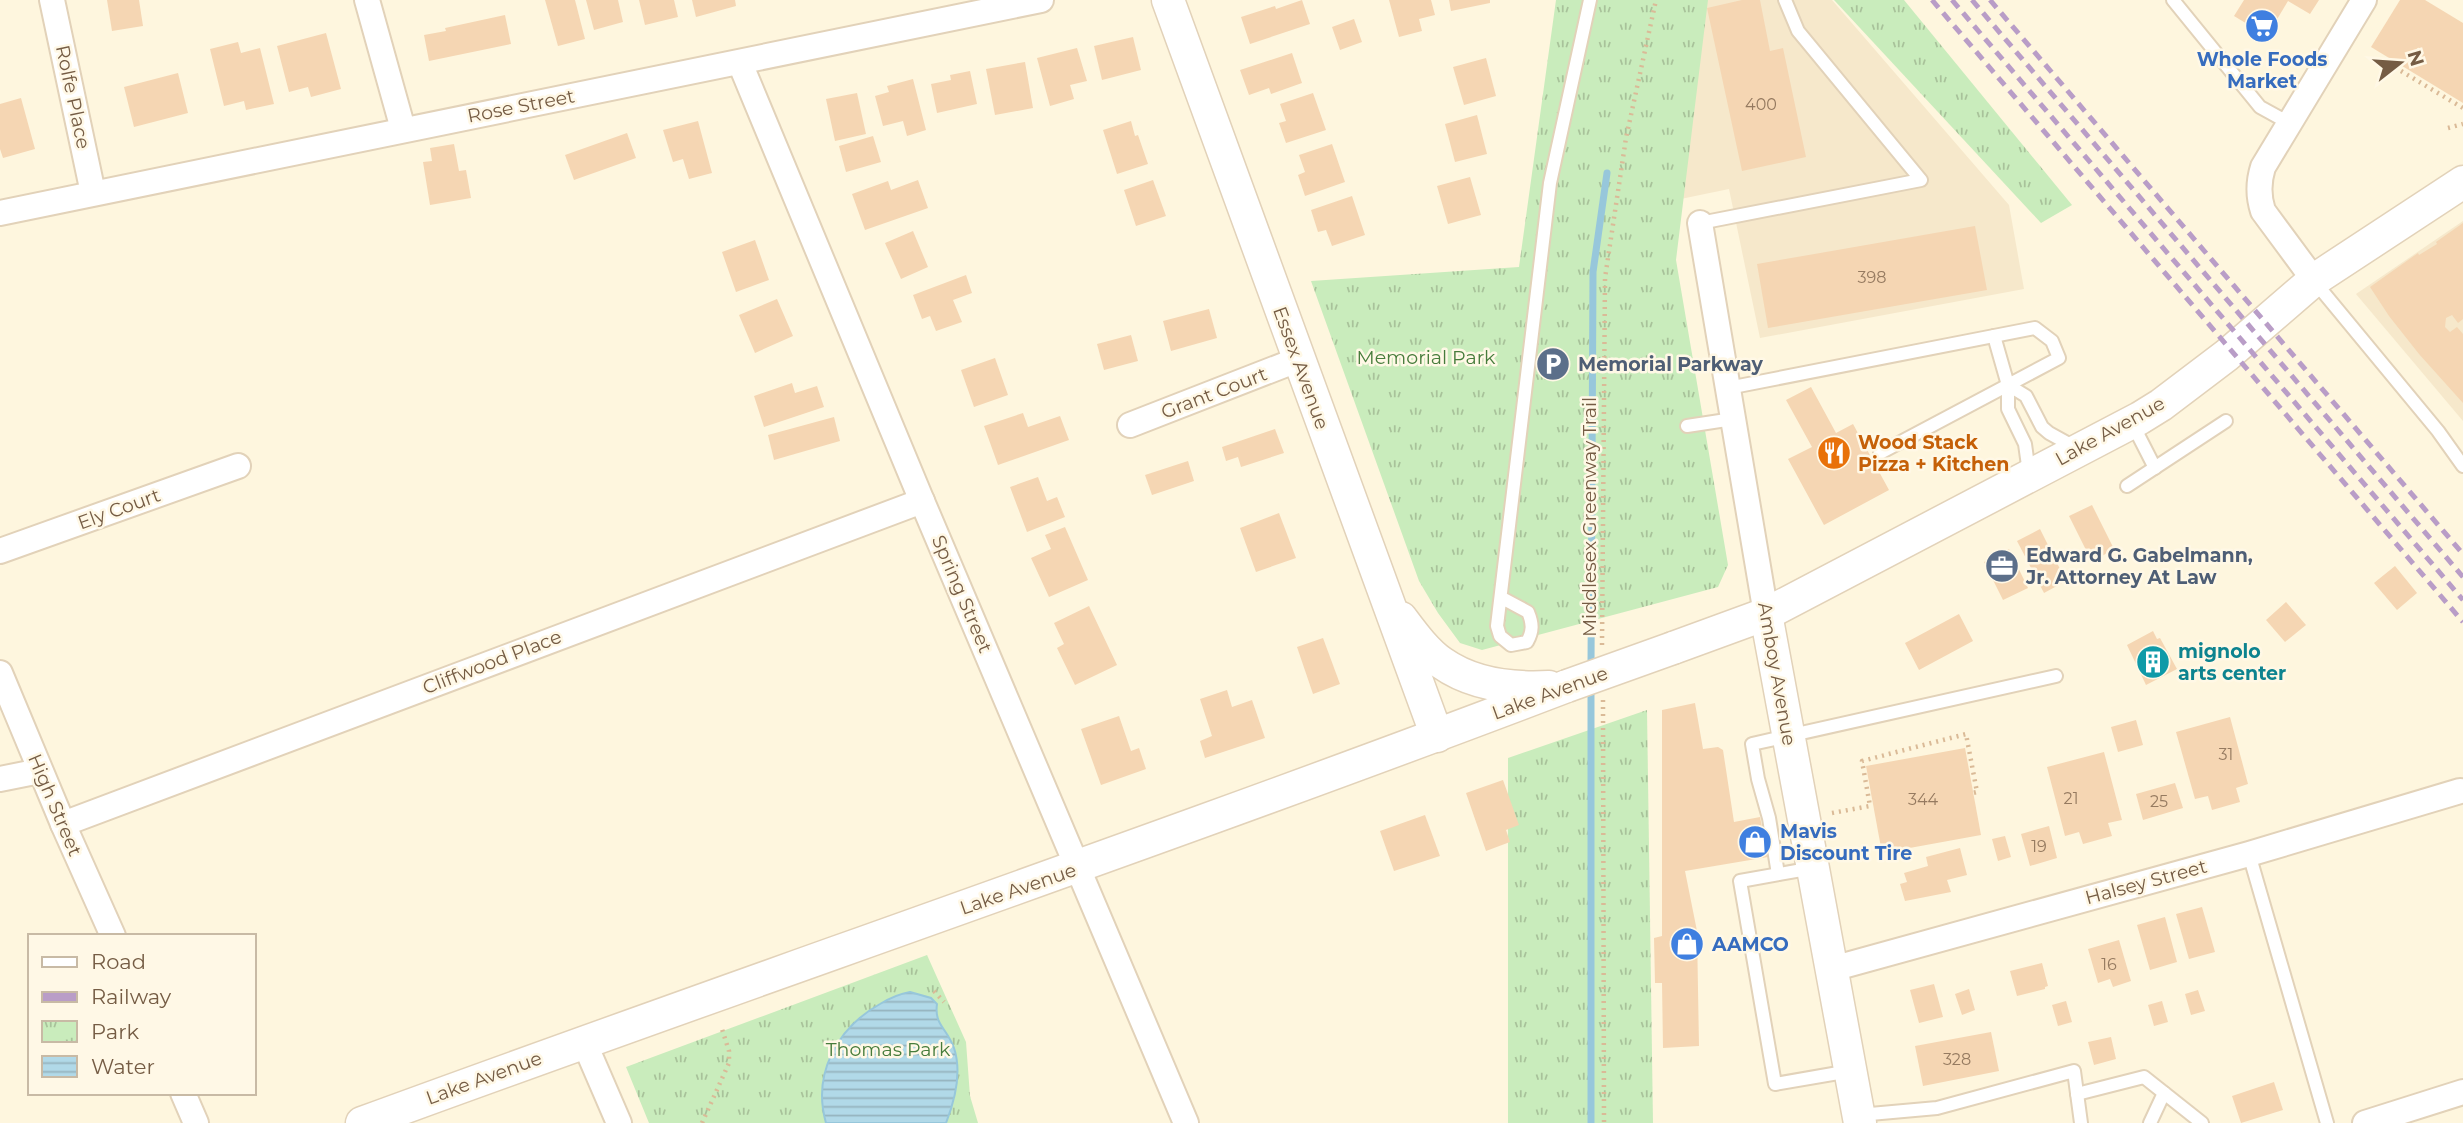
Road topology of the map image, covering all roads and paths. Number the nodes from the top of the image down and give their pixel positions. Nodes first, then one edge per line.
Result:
1 (52, 0) edge
2 (367, 0) edge
3 (1041, 0) edge
4 (1168, 0) edge
5 (1590, 0) edge
6 (1656, 0) edge
7 (1785, 0) edge
8 (2173, 0) edge
9 (2364, 0) edge
10 (740, 63) junction
11 (2401, 71) dead end
12 (2463, 108) edge
13 (2289, 123) junction
14 (2463, 124) edge
15 (2448, 128) dead end
16 (403, 129) junction
17 (2463, 182) edge
18 (93, 193) junction
19 (0, 213) edge
20 (1700, 223) joint
21 (2314, 280) junction
22 (1994, 336) junction
23 (1297, 360) junction
24 (2008, 385) junction
25 (1728, 388) junction
26 (1733, 419) junction
27 (2226, 421) dead end
28 (2132, 422) junction
29 (1130, 425) dead end
30 (1687, 426) dead end
31 (2078, 449) junction
32 (1880, 453) dead end
33 (239, 466) dead end
34 (2463, 466) edge
35 (2155, 468) junction
36 (2029, 474) junction
37 (2127, 486) dead end
38 (922, 501) junction
39 (0, 551) edge
40 (1502, 598) dead end
41 (1388, 602) junction
42 (1766, 614) junction
43 (1602, 655) dead end
44 (0, 673) edge
45 (2056, 676) dead end
46 (1567, 686) junction
47 (1603, 695) dead end
48 (1437, 736) junction
49 (1789, 737) junction
50 (40, 771) junction
51 (0, 779) edge
52 (2461, 791) edge
53 (1973, 793) dead end
54 (1832, 813) dead end
55 (63, 824) junction
56 (2249, 854) junction
57 (1078, 867) junction
58 (1813, 868) junction
59 (1778, 874) junction
60 (112, 934) edge
61 (1832, 969) junction
62 (934, 991) dead end
63 (944, 1002) dead end
64 (721, 1026) dead end
65 (584, 1042) junction
66 (1850, 1071) junction
67 (2463, 1092) edge
68 (2164, 1093) junction
69 (2077, 1094) junction
70 (184, 1095) edge
71 (1859, 1119) edge
72 (2380, 1121) edge
73 (196, 1123) edge
74 (362, 1123) edge
75 (619, 1123) edge
76 (702, 1123) edge
77 (1186, 1123) edge
78 (1604, 1123) edge
79 (2081, 1123) edge
80 (2150, 1123) edge
81 (2202, 1123) edge
82 (2326, 1123) edge

1 - 18 street, Rolfe Place
2 - 16 street
3 - 10 street, Rose Street
4 - 23 street, Essex Avenue
5 - 40 lane
6 - 43 path, Middlesex Greenway Trail
7 - 20 lane
8 - 13 lane
9 - 13 street
10 - 16 street, Rose Street
10 - 38 street, Spring Street
11 - 12 path
13 - 21 street
14 - 15 path
16 - 18 street, Rose Street
17 - 21 street, Lake Avenue
18 - 19 street, Rose Street
20 - 25 street, Amboy Avenue
21 - 28 street, Lake Avenue
21 - 34 lane
22 - 24 lane
22 - 24 lane
22 - 25 lane
23 - 29 street, Grant Court
23 - 41 street, Essex Avenue
24 - 31 lane
24 - 32 lane
24 - 36 lane
25 - 26 street, Amboy Avenue
26 - 30 lane
26 - 42 street, Amboy Avenue
27 - 35 lane
28 - 31 street, Lake Avenue
28 - 35 lane
31 - 36 street, Lake Avenue
33 - 39 street, Ely Court
35 - 37 lane
36 - 42 street, Lake Avenue
38 - 55 street, Cliffwood Place
38 - 57 street, Spring Street
41 - 46 street
41 - 48 street, Essex Avenue
42 - 46 street, Lake Avenue, bridge
42 - 49 street, Amboy Avenue
44 - 50 street, High Street
45 - 49 lane
46 - 48 street, Lake Avenue
47 - 78 path
48 - 57 street, Lake Avenue
49 - 58 street, Amboy Avenue
49 - 59 lane
50 - 51 street
50 - 55 street, High Street
52 - 56 street, Halsey Street
53 - 54 path
55 - 60 street, High Street
56 - 61 street, Halsey Street
56 - 82 lane
57 - 65 street, Lake Avenue
57 - 77 street, Spring Street
58 - 59 lane
58 - 61 street, Amboy Avenue
59 - 66 lane
61 - 66 street, Amboy Avenue
62 - 63 path
64 - 76 path
65 - 74 street, Lake Avenue
65 - 75 street
66 - 71 street, Amboy Avenue
67 - 72 street
68 - 69 lane
68 - 80 lane
68 - 81 lane
69 - 71 lane
69 - 79 lane
70 - 73 street

